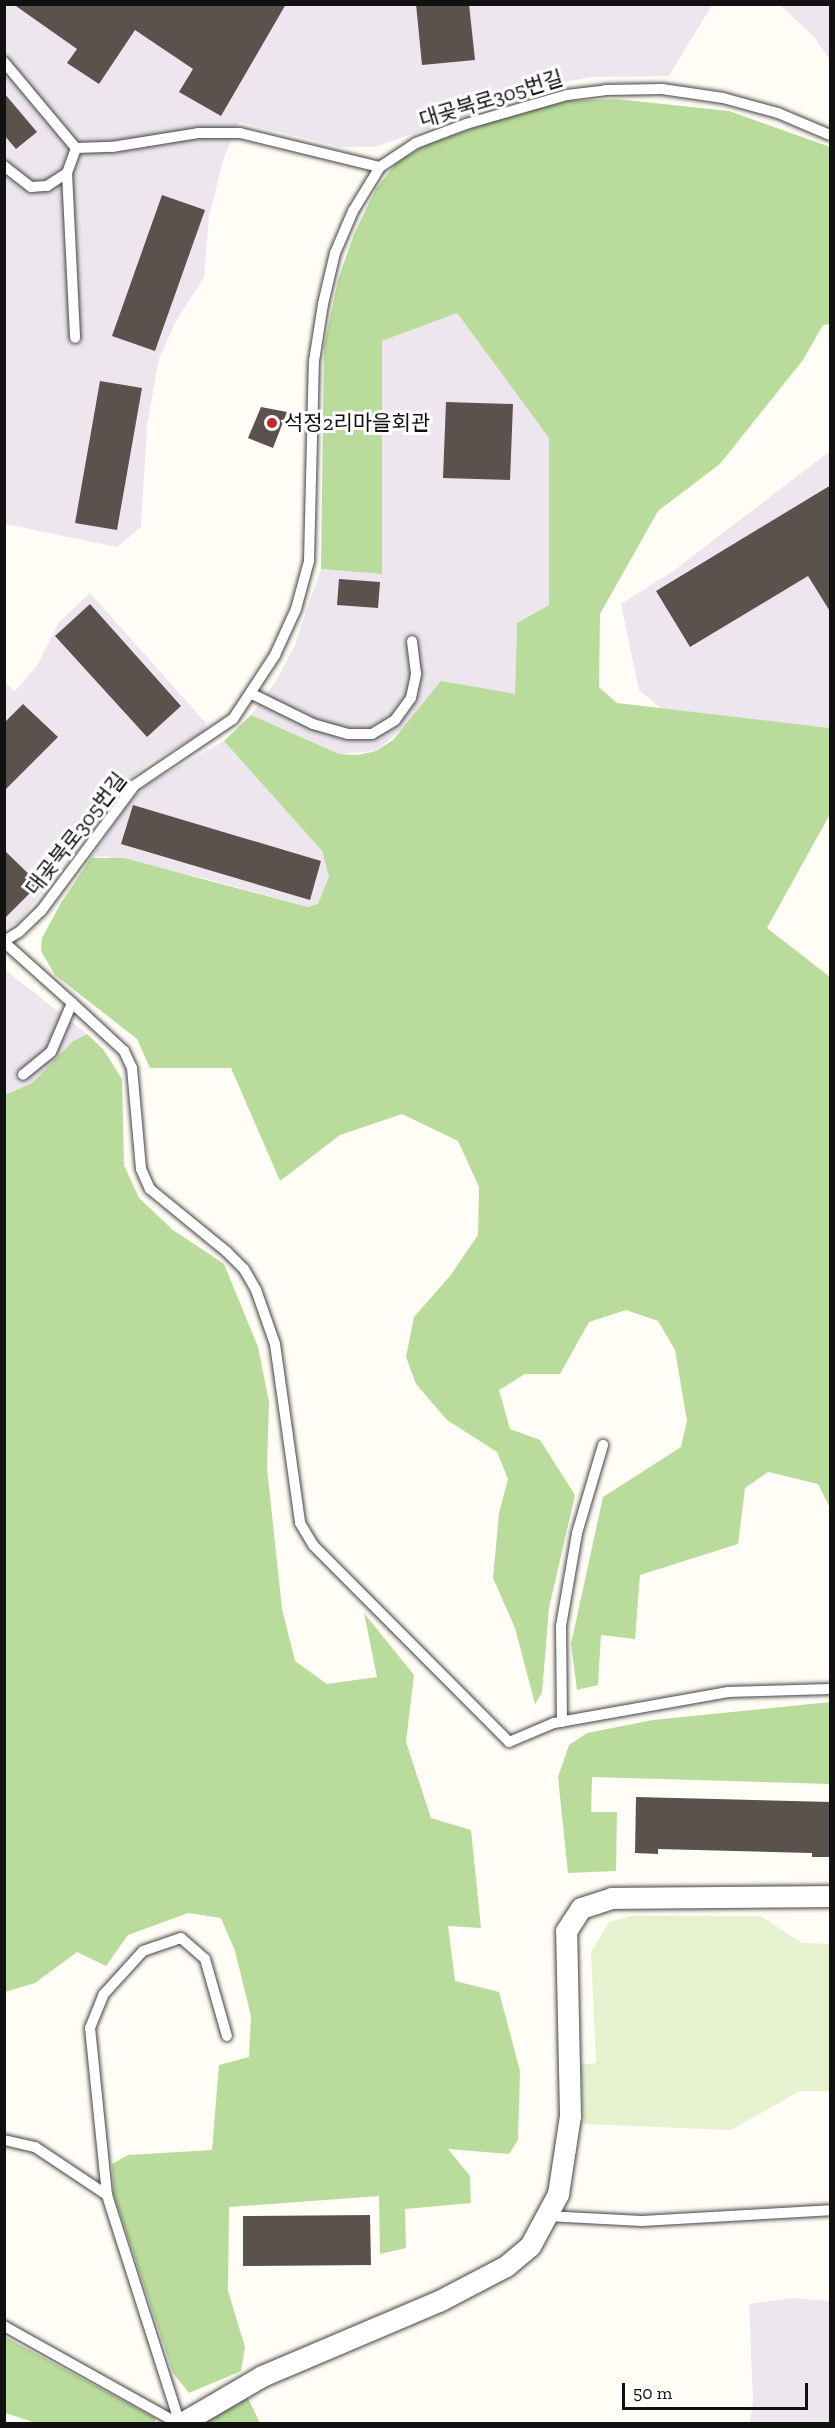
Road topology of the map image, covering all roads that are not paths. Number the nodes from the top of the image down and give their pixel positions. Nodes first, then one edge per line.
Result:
1 (4, 62) edge
2 (831, 135) edge
3 (76, 148) junction
4 (4, 166) edge
5 (380, 168) junction
6 (67, 173) junction
7 (75, 338) dead end
8 (412, 641) dead end
9 (252, 694) junction
10 (4, 941) edge
11 (72, 1003) junction
12 (22, 1075) dead end
13 (603, 1444) dead end
14 (831, 1689) edge
15 (562, 1722) junction
16 (831, 1896) edge
17 (227, 2036) dead end
18 (4, 2140) edge
19 (107, 2195) junction
20 (831, 2210) edge
21 (546, 2216) junction
22 (4, 2326) edge
23 (180, 2424) edge

1 - 3 lane
2 - 5 lane, 대곶북로305번길
3 - 5 lane
3 - 6 lane
4 - 6 lane
5 - 9 lane, 대곶북로305번길
6 - 7 lane
8 - 9 lane
9 - 10 lane, 대곶북로305번길
10 - 11 lane
11 - 12 lane
11 - 15 lane
13 - 15 lane
14 - 15 lane
16 - 21 street
17 - 19 lane
18 - 19 lane
19 - 23 lane
20 - 21 lane
21 - 23 street
22 - 23 lane

